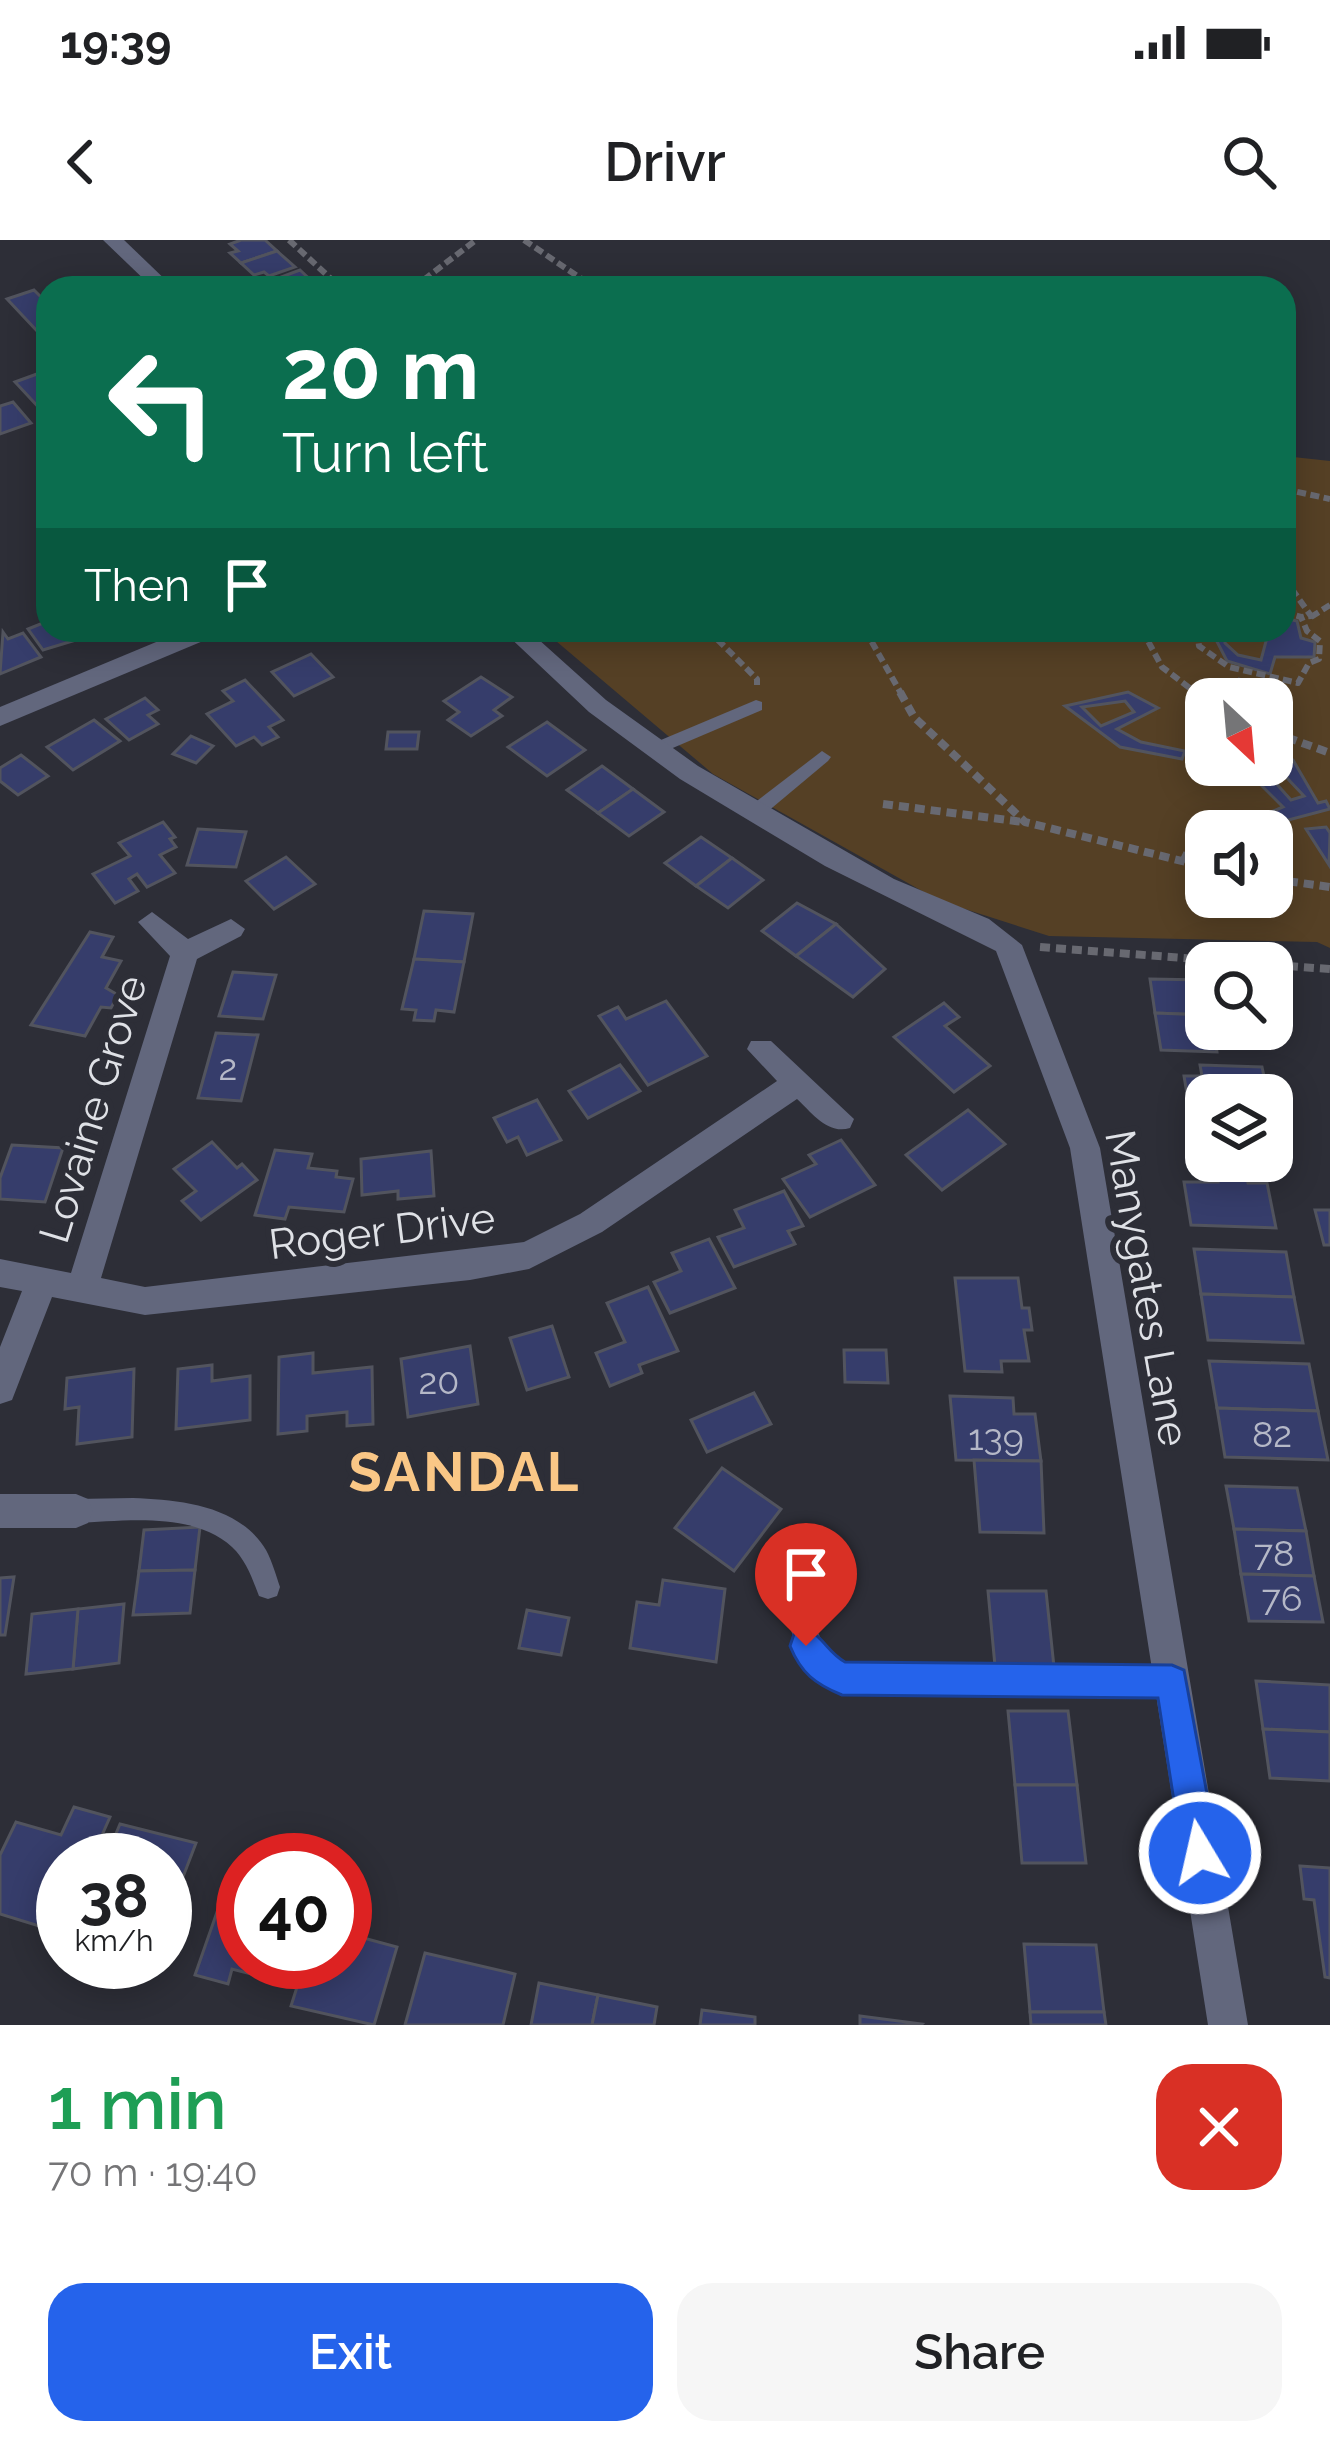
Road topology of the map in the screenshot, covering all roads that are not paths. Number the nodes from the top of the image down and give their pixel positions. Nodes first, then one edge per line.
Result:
1 (112, 240) edge
2 (151, 276) edge
3 (196, 642) edge
4 (528, 642) edge
5 (749, 701) road end
6 (0, 717) edge
7 (655, 749) junction
8 (823, 757) dead end
9 (755, 812) junction
10 (152, 922) dead end
11 (231, 929) dead end
12 (185, 953) junction
13 (761, 1049) dead end
14 (798, 1082) junction
15 (839, 1119) dead end
16 (0, 1273) edge
17 (42, 1281) junction
18 (82, 1289) junction
19 (0, 1389) edge
20 (0, 1511) edge
21 (76, 1511) joint
22 (790, 1561) dead end
23 (268, 1587) dead end
24 (1172, 1682) junction
25 (1228, 2025) edge

1 - 2 street
3 - 6 street
4 - 7 street
5 - 7 lane
7 - 9 street
8 - 9 lane
9 - 24 street, Manygates Lane
10 - 12 street, Lovaine Grove
11 - 12 street, Lovaine Grove
12 - 18 street, Lovaine Grove
13 - 14 street
14 - 15 street
14 - 18 street, Roger Drive
16 - 17 street, Roger Drive
17 - 18 street, Roger Drive
17 - 19 street
20 - 21 street
21 - 23 lane
22 - 24 lane
24 - 25 street, Manygates Lane

